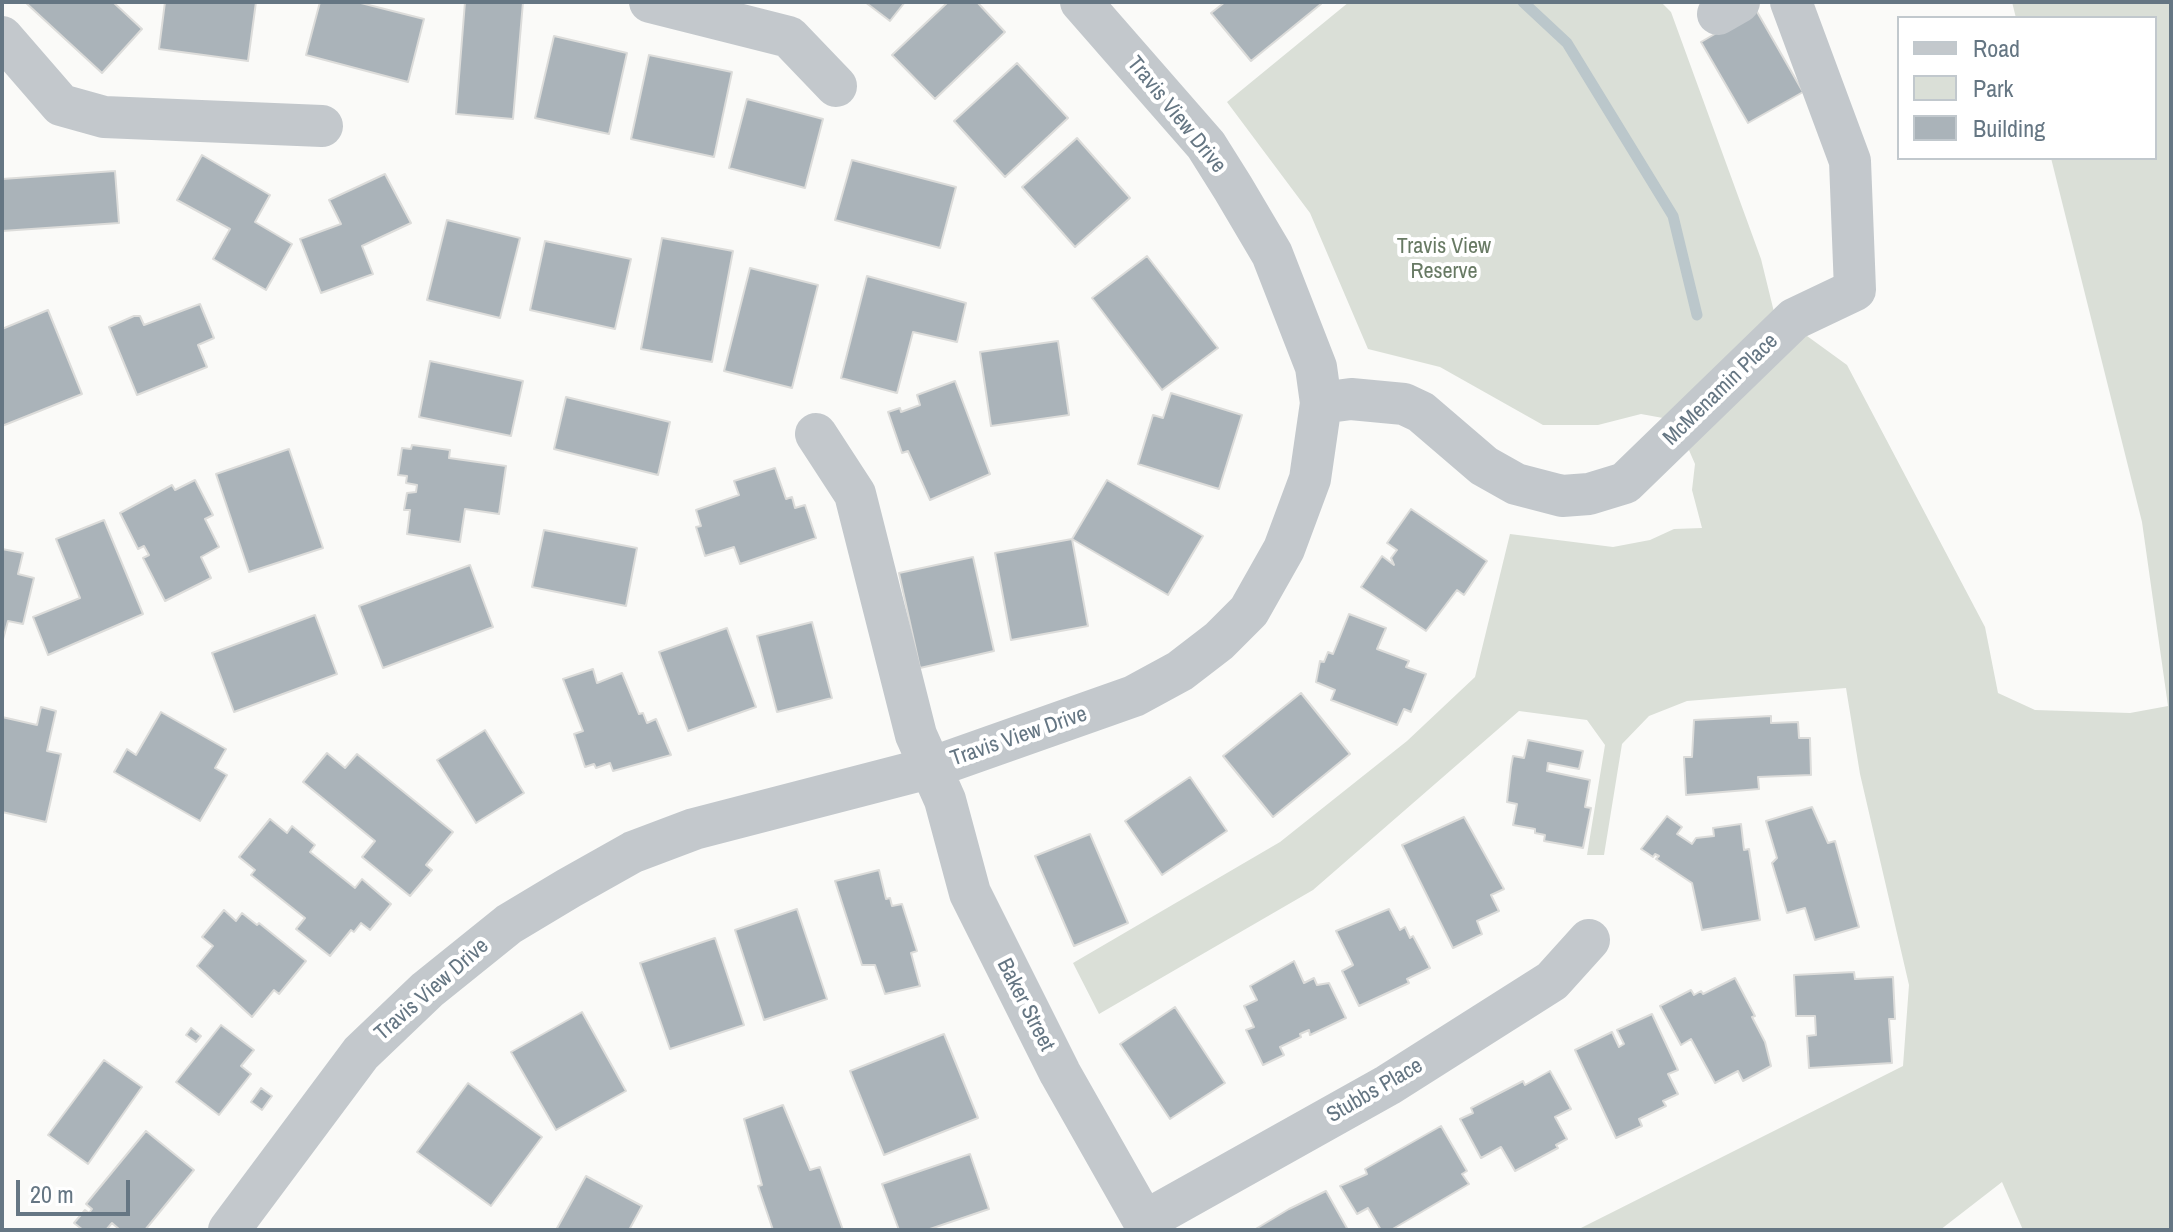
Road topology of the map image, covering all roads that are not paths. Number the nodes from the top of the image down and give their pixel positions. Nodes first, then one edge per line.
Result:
1 (650, 2) edge
2 (1081, 2) edge
3 (1791, 2) edge
4 (2, 37) edge
5 (836, 86) dead end
6 (322, 126) dead end
7 (1321, 403) junction
8 (816, 434) dead end
9 (933, 767) junction
10 (1589, 940) dead end
11 (1147, 1226) edge
12 (229, 1230) edge

1 - 5 street
2 - 7 street, Travis View Drive
3 - 7 street, McMenamin Place
4 - 6 street
7 - 9 street, Travis View Drive
8 - 9 street, Baker Street
9 - 11 street, Baker Street
9 - 12 street, Travis View Drive
10 - 11 street, Stubbs Place

